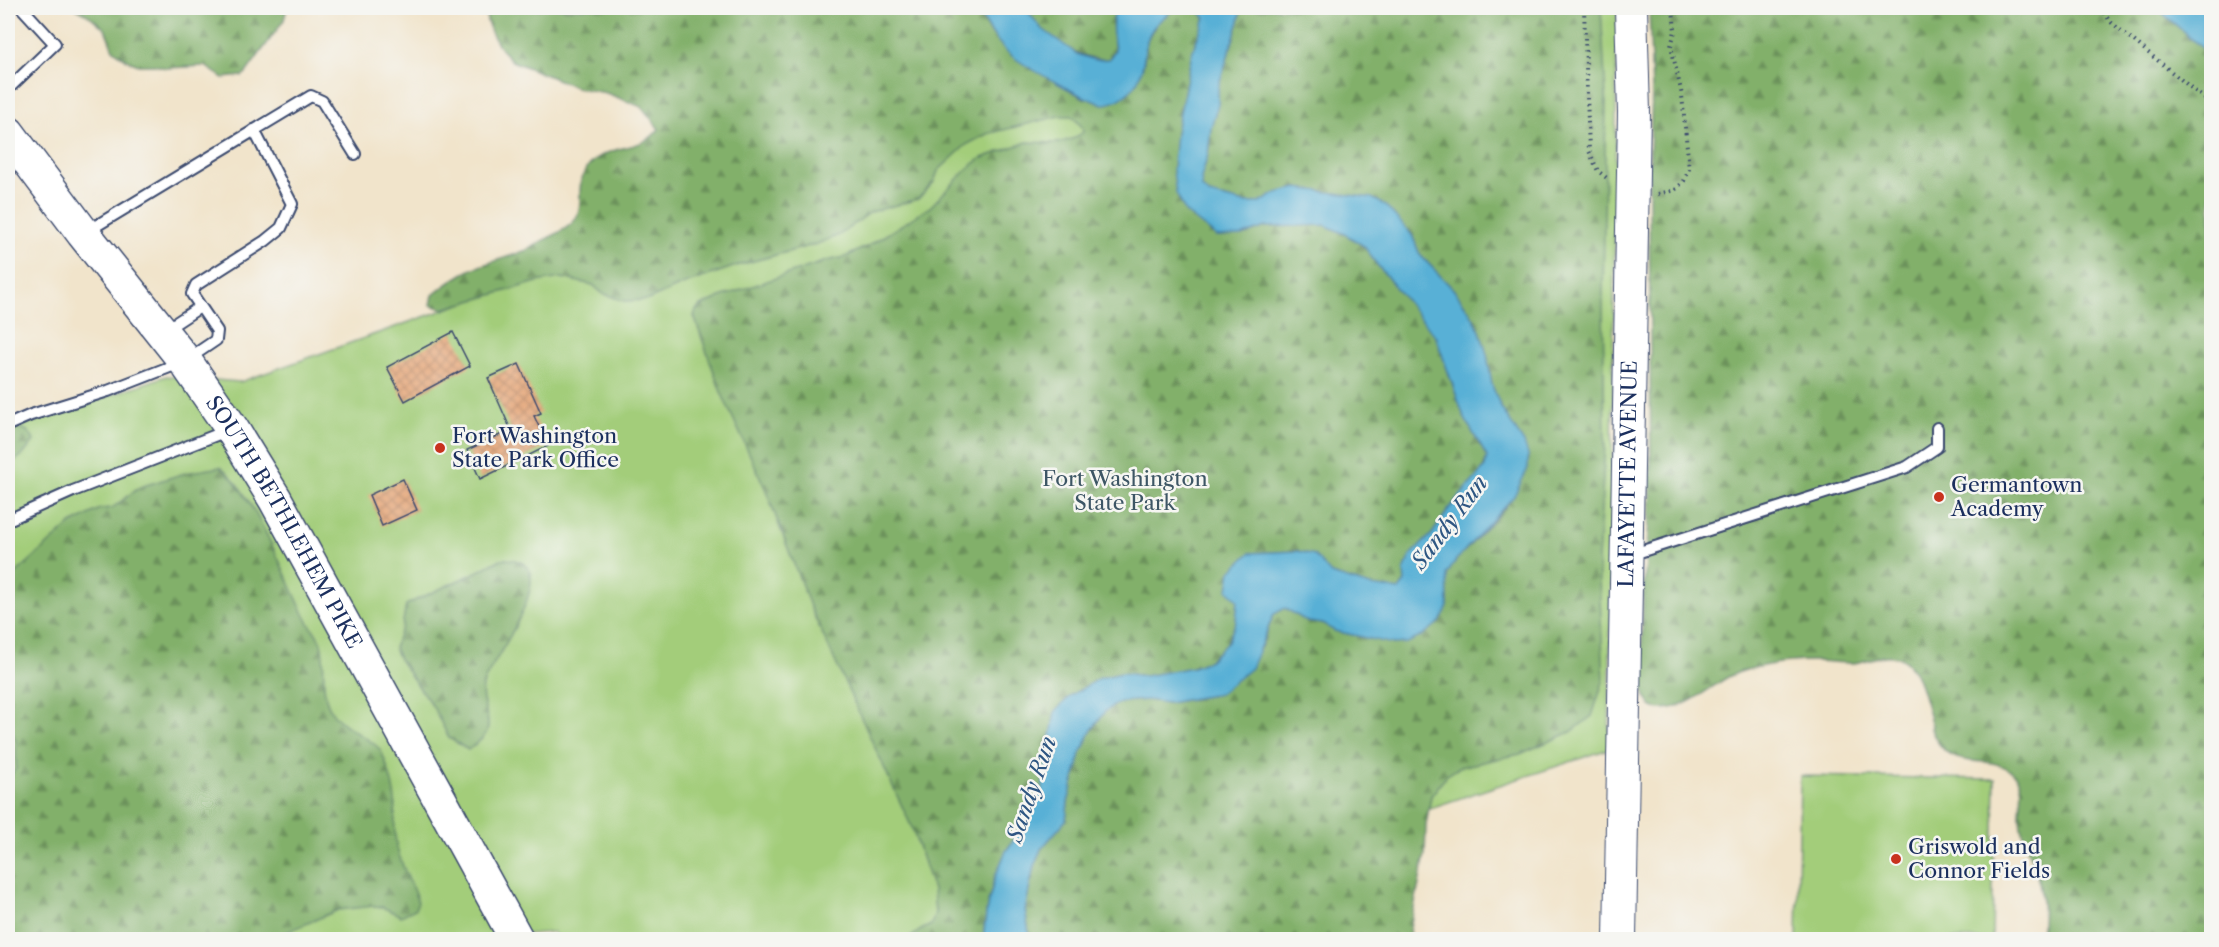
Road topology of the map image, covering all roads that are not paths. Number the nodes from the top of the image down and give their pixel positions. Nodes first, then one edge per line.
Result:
1 (22, 8) edge
2 (1631, 8) edge
3 (8, 89) edge
4 (254, 130) junction
5 (8, 133) edge
6 (355, 154) dead end
7 (83, 233) junction
8 (200, 307) junction
9 (162, 333) junction
10 (184, 362) junction
11 (8, 425) edge
12 (1937, 428) dead end
13 (232, 429) junction
14 (8, 520) edge
15 (1627, 556) junction
16 (512, 937) edge
17 (1620, 939) edge

1 - 3 lane
2 - 15 main road, LAFAYETTE AVENUE
4 - 6 lane
4 - 7 lane
4 - 8 lane
5 - 7 main road, SOUTH BETHLEHEM PIKE
7 - 9 main road, SOUTH BETHLEHEM PIKE
8 - 9 lane
8 - 10 lane
9 - 10 main road, SOUTH BETHLEHEM PIKE
10 - 11 lane
10 - 13 main road, SOUTH BETHLEHEM PIKE
12 - 15 lane
13 - 14 lane
13 - 16 main road, SOUTH BETHLEHEM PIKE
15 - 17 main road, LAFAYETTE AVENUE

